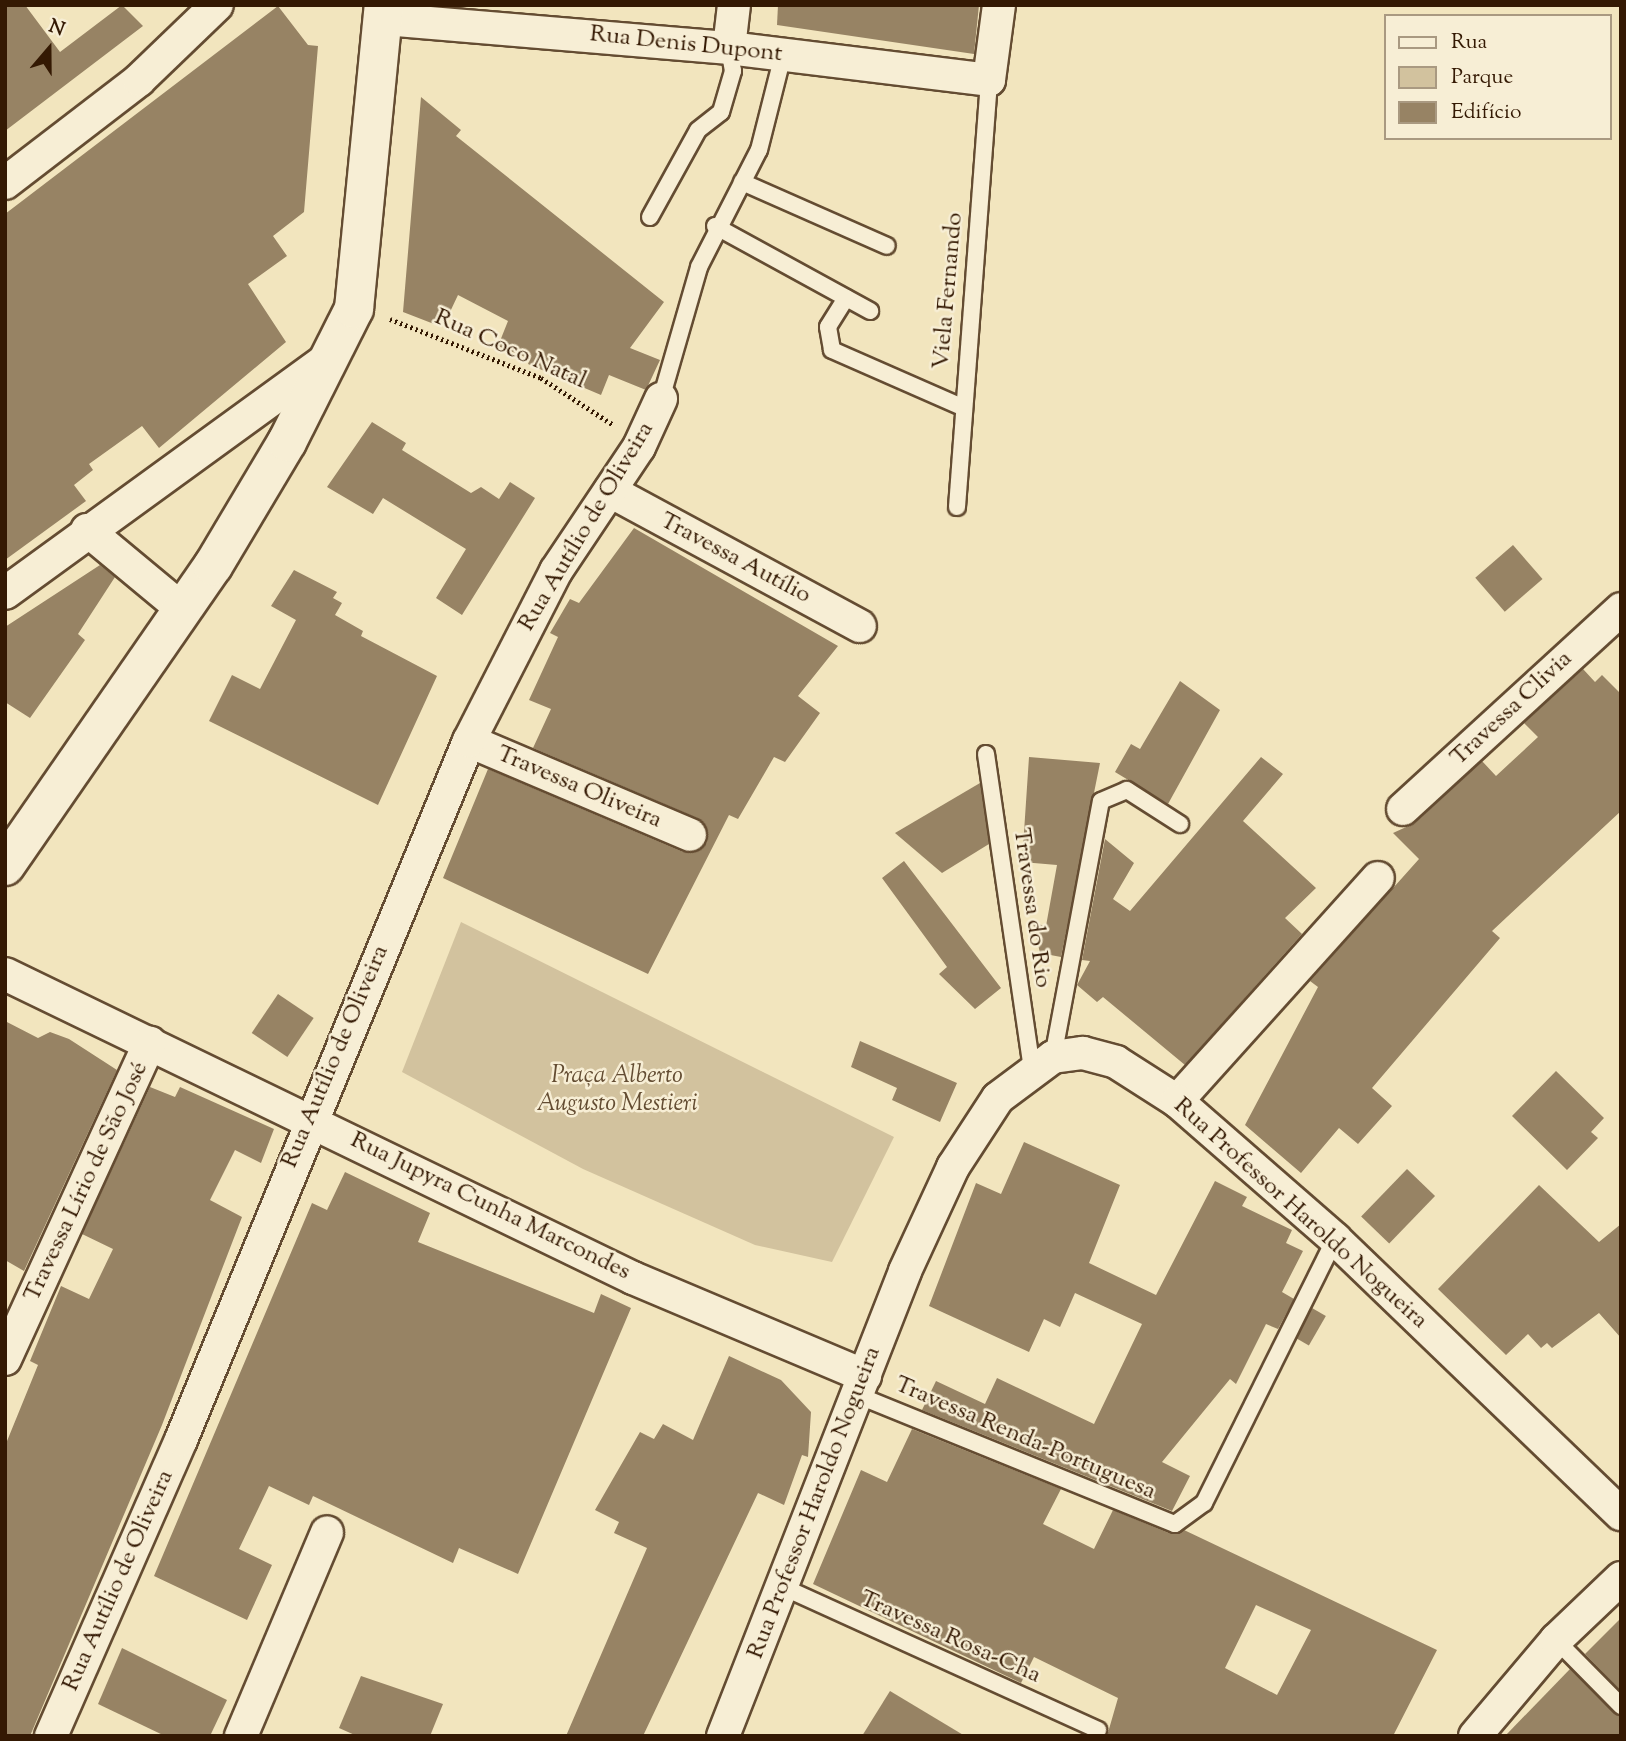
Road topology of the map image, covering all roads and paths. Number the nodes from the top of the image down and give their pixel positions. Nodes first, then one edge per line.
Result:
1 (217, 5) edge
2 (734, 5) edge
3 (999, 5) edge
4 (384, 12) edge
5 (729, 48) junction
6 (783, 55) junction
7 (989, 80) junction
8 (742, 181) junction
9 (5, 183) edge
10 (650, 217) dead end
11 (715, 226) junction
12 (887, 246) dead end
13 (846, 298) junction
14 (354, 309) junction
15 (870, 311) dead end
16 (332, 355) junction
17 (662, 399) joint
18 (962, 407) junction
19 (639, 447) junction
20 (610, 491) junction
21 (957, 507) dead end
22 (87, 530) junction
23 (5, 593) edge
24 (182, 609) junction
25 (1621, 609) edge
26 (860, 626) dead end
27 (469, 741) junction
28 (986, 754) dead end
29 (1403, 809) dead end
30 (1180, 824) dead end
31 (690, 835) dead end
32 (5, 866) edge
33 (1378, 878) dead end
34 (5, 974) edge
35 (150, 1043) junction
36 (1042, 1063) junction
37 (1177, 1101) junction
38 (309, 1118) junction
39 (1335, 1239) junction
40 (5, 1359) edge
41 (861, 1385) junction
42 (1621, 1514) edge
43 (327, 1532) dead end
44 (1621, 1578) edge
45 (783, 1587) junction
46 (1556, 1640) junction
47 (1621, 1706) edge
48 (1098, 1730) dead end
49 (51, 1736) edge
50 (241, 1736) edge
51 (723, 1736) edge
52 (1475, 1736) edge

1 - 9 street
2 - 5 street
3 - 7 street
4 - 5 street, Rua Denis Dupont
4 - 14 street
5 - 6 street, Rua Denis Dupont
5 - 10 lane
6 - 7 street, Rua Denis Dupont
6 - 8 lane
7 - 18 lane, Viela Fernando
8 - 11 lane
8 - 12 lane
11 - 13 lane
11 - 17 lane
13 - 15 lane
13 - 18 lane
14 - 16 street
14 - 19 path, Rua Coco Natal
16 - 22 street
16 - 24 street
17 - 19 street, Rua Autílio de Oliveira
18 - 21 lane, Viela Fernando
19 - 20 street, Rua Autílio de Oliveira
20 - 26 street, Travessa Autílio
20 - 27 street, Rua Autílio de Oliveira
22 - 23 street
22 - 24 street
24 - 32 street
25 - 29 street, Travessa Clivia
27 - 31 street, Travessa Oliveira
27 - 38 street, Rua Autílio de Oliveira
28 - 36 lane, Travessa do Rio
30 - 36 lane
33 - 37 street
34 - 35 street, Rua Jupyra Cunha Marcondes
35 - 38 street, Rua Jupyra Cunha Marcondes
35 - 40 street, Travessa Lírio de São José
36 - 37 street, Rua Professor Haroldo Nogueira
36 - 41 street, Rua Professor Haroldo Nogueira
37 - 39 street, Rua Professor Haroldo Nogueira
38 - 41 street, Rua Jupyra Cunha Marcondes
38 - 49 street, Rua Autílio de Oliveira
39 - 41 lane, Travessa Renda-Portuguesa
39 - 42 street, Rua Professor Haroldo Nogueira
41 - 45 street, Rua Professor Haroldo Nogueira
43 - 50 street
44 - 46 street
45 - 48 lane, Travessa Rosa-Cha
45 - 51 street, Rua Professor Haroldo Nogueira
46 - 47 lane
46 - 52 street

